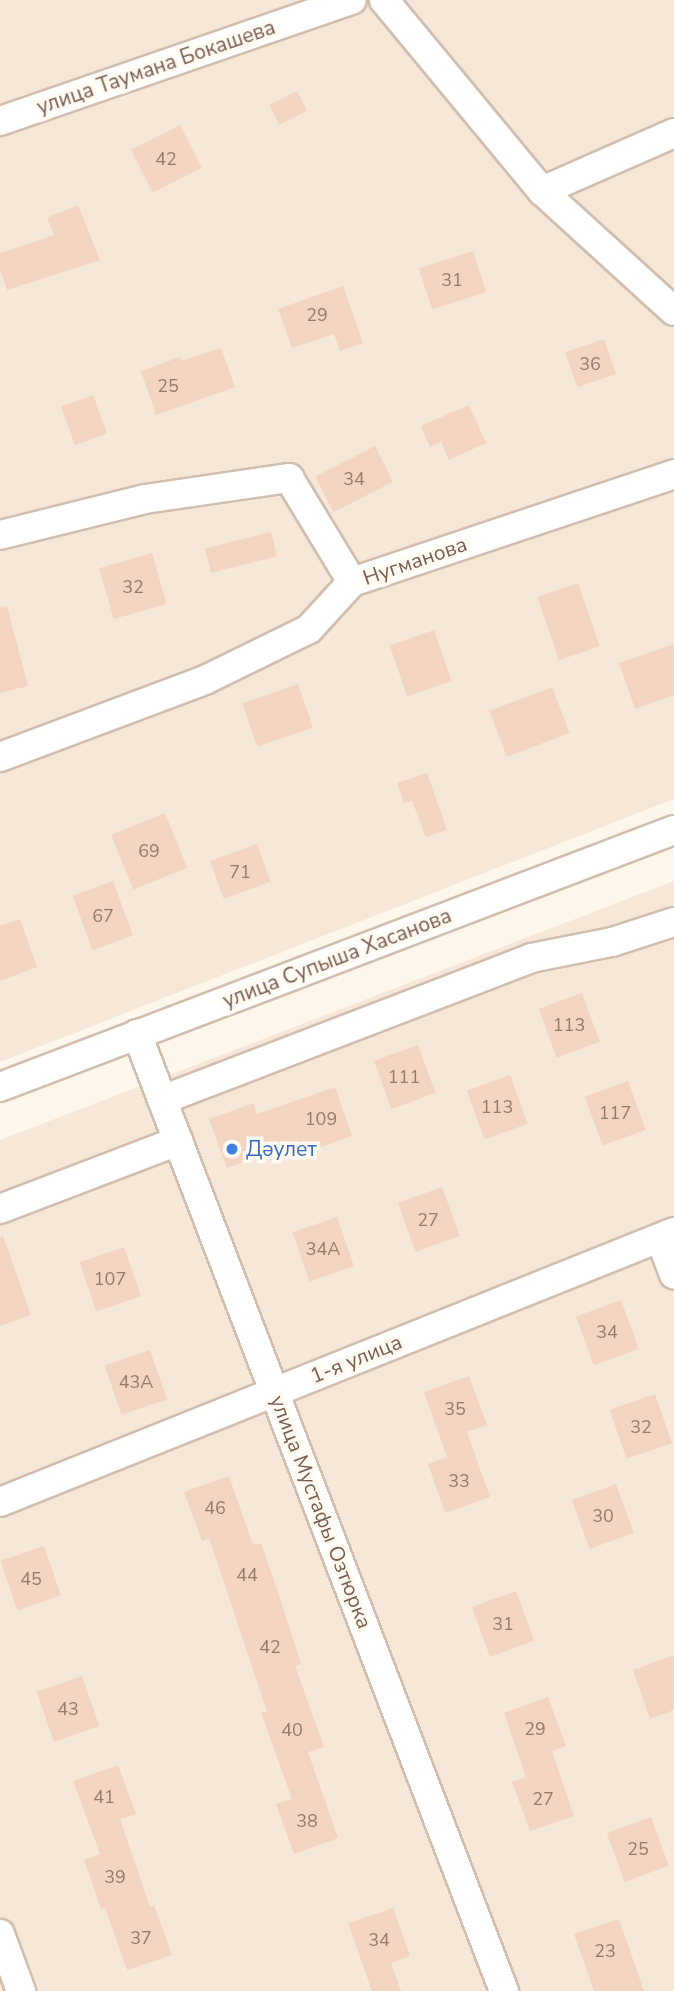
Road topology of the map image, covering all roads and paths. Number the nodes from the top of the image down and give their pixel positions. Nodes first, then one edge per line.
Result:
1 (352, 0) edge
2 (384, 0) edge
3 (0, 121) edge
4 (674, 133) edge
5 (542, 191) junction
6 (674, 311) edge
7 (674, 474) edge
8 (0, 535) edge
9 (352, 582) junction
10 (0, 757) edge
11 (674, 830) edge
12 (674, 922) edge
13 (137, 1034) junction
14 (0, 1087) edge
15 (162, 1100) junction
16 (178, 1141) junction
17 (0, 1209) edge
18 (667, 1235) edge
19 (674, 1274) edge
20 (274, 1392) junction
21 (0, 1502) edge
22 (0, 1934) edge
23 (21, 1991) edge
24 (504, 1991) edge

1 - 3 street, улица Таумана Бокашева
2 - 5 street
4 - 5 street
5 - 6 street
7 - 9 street, Нугманова
8 - 9 street, Нугманова
9 - 10 street
11 - 13 street, улица Супыша Хасанова
12 - 15 street
13 - 14 street, улица Супыша Хасанова
13 - 15 street, улица Мустафы Озтюрка
15 - 16 street, улица Мустафы Озтюрка
16 - 17 street
16 - 20 street, улица Мустафы Озтюрка
18 - 19 street
18 - 20 street, 1-я улица
20 - 21 street, 1-я улица
20 - 24 street, улица Мустафы Озтюрка
22 - 23 street

